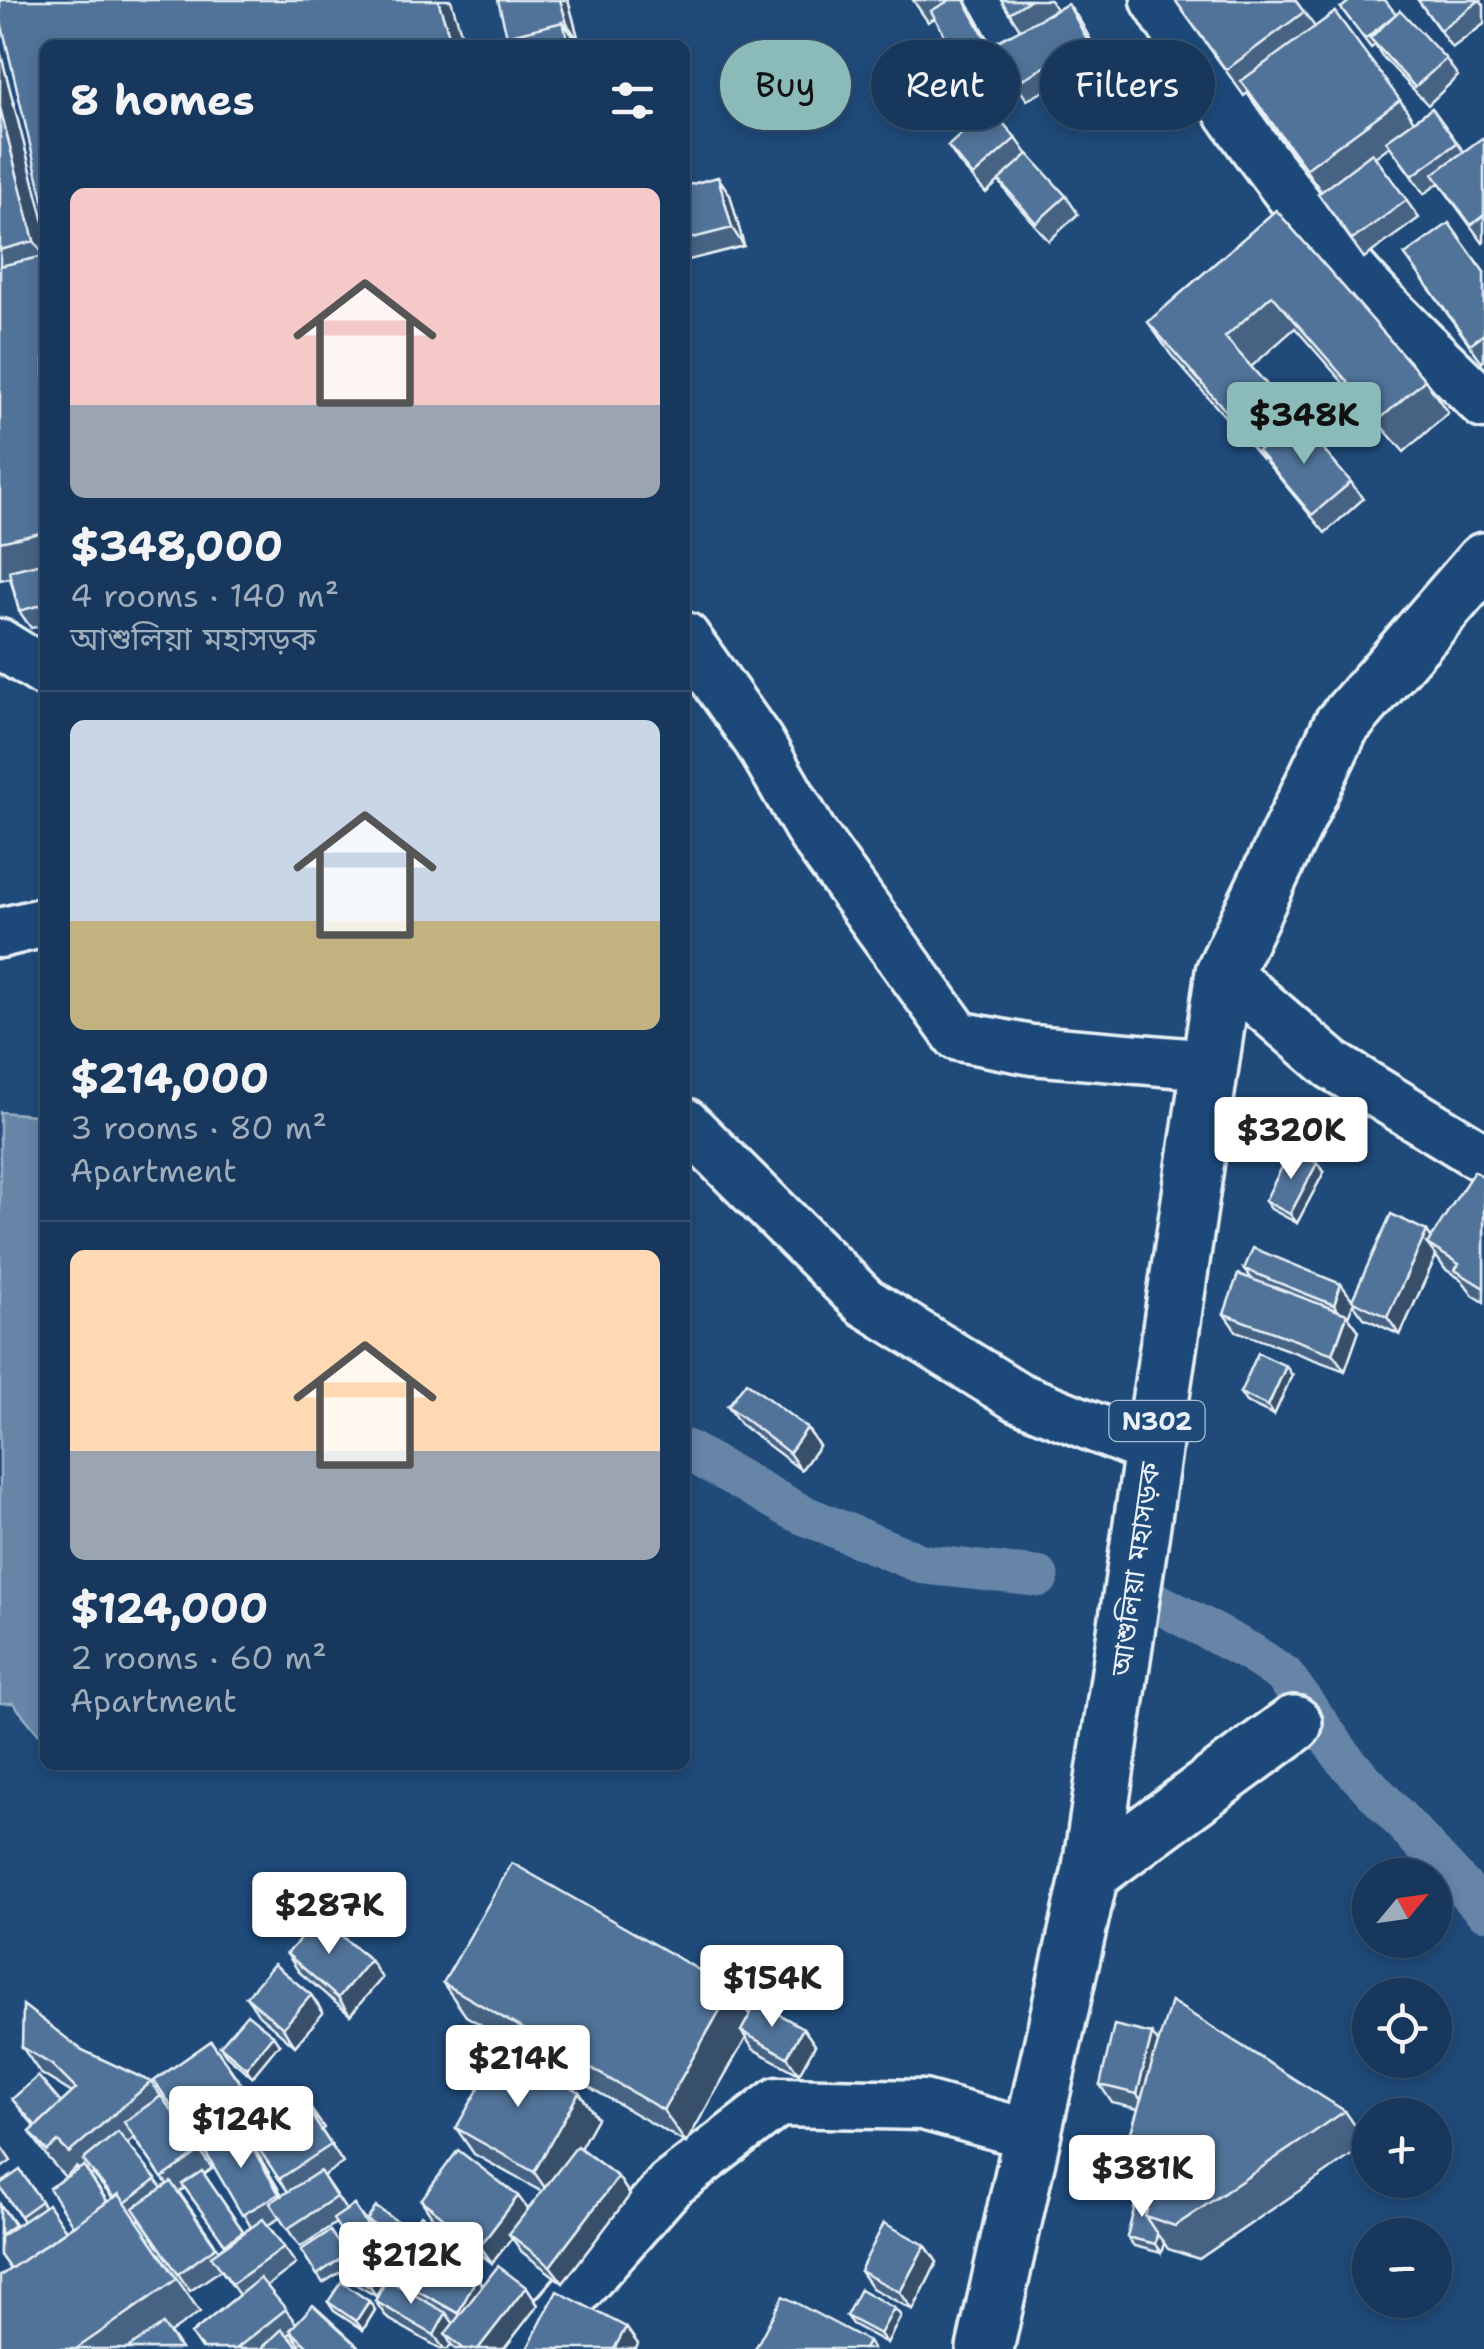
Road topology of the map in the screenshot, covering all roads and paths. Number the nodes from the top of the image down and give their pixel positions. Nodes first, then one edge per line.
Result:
1 (1156, 0) edge
2 (1484, 404) edge
3 (1484, 561) edge
4 (0, 644) edge
5 (690, 644) edge
6 (40, 669) edge
7 (40, 923) edge
8 (0, 933) edge
9 (1224, 972) junction
10 (1210, 1065) junction
11 (690, 1128) edge
12 (1484, 1158) edge
13 (1152, 1451) junction
14 (1294, 1724) dead end
15 (1090, 1874) junction
16 (1032, 2135) junction
17 (526, 2349) edge
18 (985, 2349) edge

1 - 2 street
3 - 9 highway, আশুলিয়া মহাসড়ক / N302
4 - 6 street
5 - 10 street
7 - 8 street
9 - 10 highway, আশুলিয়া মহাসড়ক / N302
9 - 12 street
10 - 13 highway, আশুলিয়া মহাসড়ক / N302
11 - 13 street
13 - 15 highway, আশুলিয়া মহাসড়ক / N302
14 - 15 highway
15 - 16 highway, আশুলিয়া মহাসড়ক / N302
16 - 17 street
16 - 18 highway, আশুলিয়া মহাসড়ক / N302

